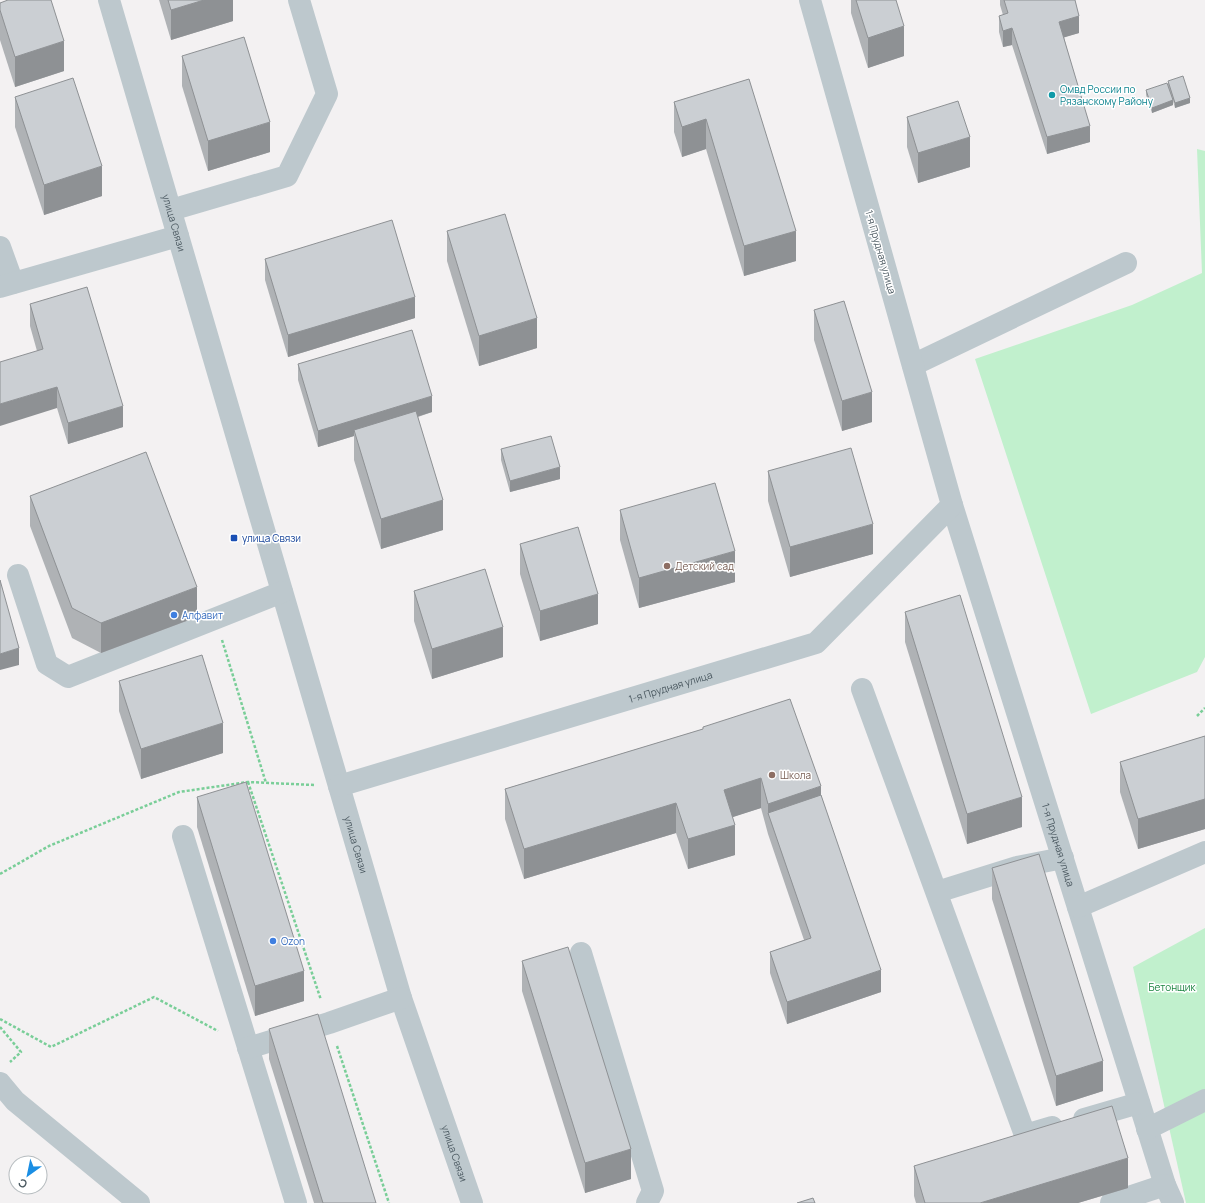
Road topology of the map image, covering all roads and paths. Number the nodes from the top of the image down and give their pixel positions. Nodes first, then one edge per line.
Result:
1 (109, 0) edge
2 (299, 0) edge
3 (810, 0) edge
4 (171, 210) junction
5 (178, 236) junction
6 (0, 247) edge
7 (1126, 263) dead end
8 (7, 285) edge
9 (913, 365) junction
10 (952, 505) junction
11 (18, 575) dead end
12 (282, 592) junction
13 (215, 619) junction
14 (862, 689) dead end
15 (1205, 708) edge
16 (1197, 716) dead end
17 (248, 782) junction
18 (266, 783) junction
19 (339, 786) junction
20 (183, 836) dead end
21 (1205, 852) edge
22 (1063, 858) junction
23 (0, 874) edge
24 (937, 892) junction
25 (1078, 907) junction
26 (582, 953) dead end
27 (401, 998) junction
28 (0, 1019) edge
29 (329, 1023) junction
30 (0, 1027) edge
31 (248, 1048) junction
32 (3, 1074) edge
33 (1205, 1100) edge
34 (1139, 1103) junction
35 (1147, 1129) junction
36 (1169, 1194) edge
37 (139, 1203) edge
38 (296, 1203) edge
39 (389, 1203) edge
40 (472, 1203) edge
41 (647, 1203) edge
42 (1111, 1203) edge

1 - 4 street, улица Связи
2 - 4 street
3 - 9 street, 1-я Прудная улица
4 - 5 street, улица Связи
5 - 8 street
5 - 12 street, улица Связи
6 - 8 street
7 - 9 street
9 - 10 street, 1-я Прудная улица
10 - 19 street, 1-я Прудная улица
10 - 22 street, 1-я Прудная улица
11 - 13 street
12 - 13 street
12 - 19 street, улица Связи
13 - 18 path
14 - 24 street
15 - 16 path
17 - 18 path
17 - 23 path
17 - 29 path
18 - 19 path
19 - 27 street, улица Связи
20 - 31 street
21 - 25 street
22 - 24 street
22 - 25 street, 1-я Прудная улица
24 - 34 street
25 - 34 street, 1-я Прудная улица
26 - 41 street
27 - 29 street
27 - 40 street, улица Связи
28 - 31 path
29 - 31 street
29 - 39 path
30 - 32 path
31 - 38 street
32 - 37 street
33 - 35 street
34 - 35 street, 1-я Прудная улица
35 - 36 street, 1-я Прудная улица
36 - 42 street

